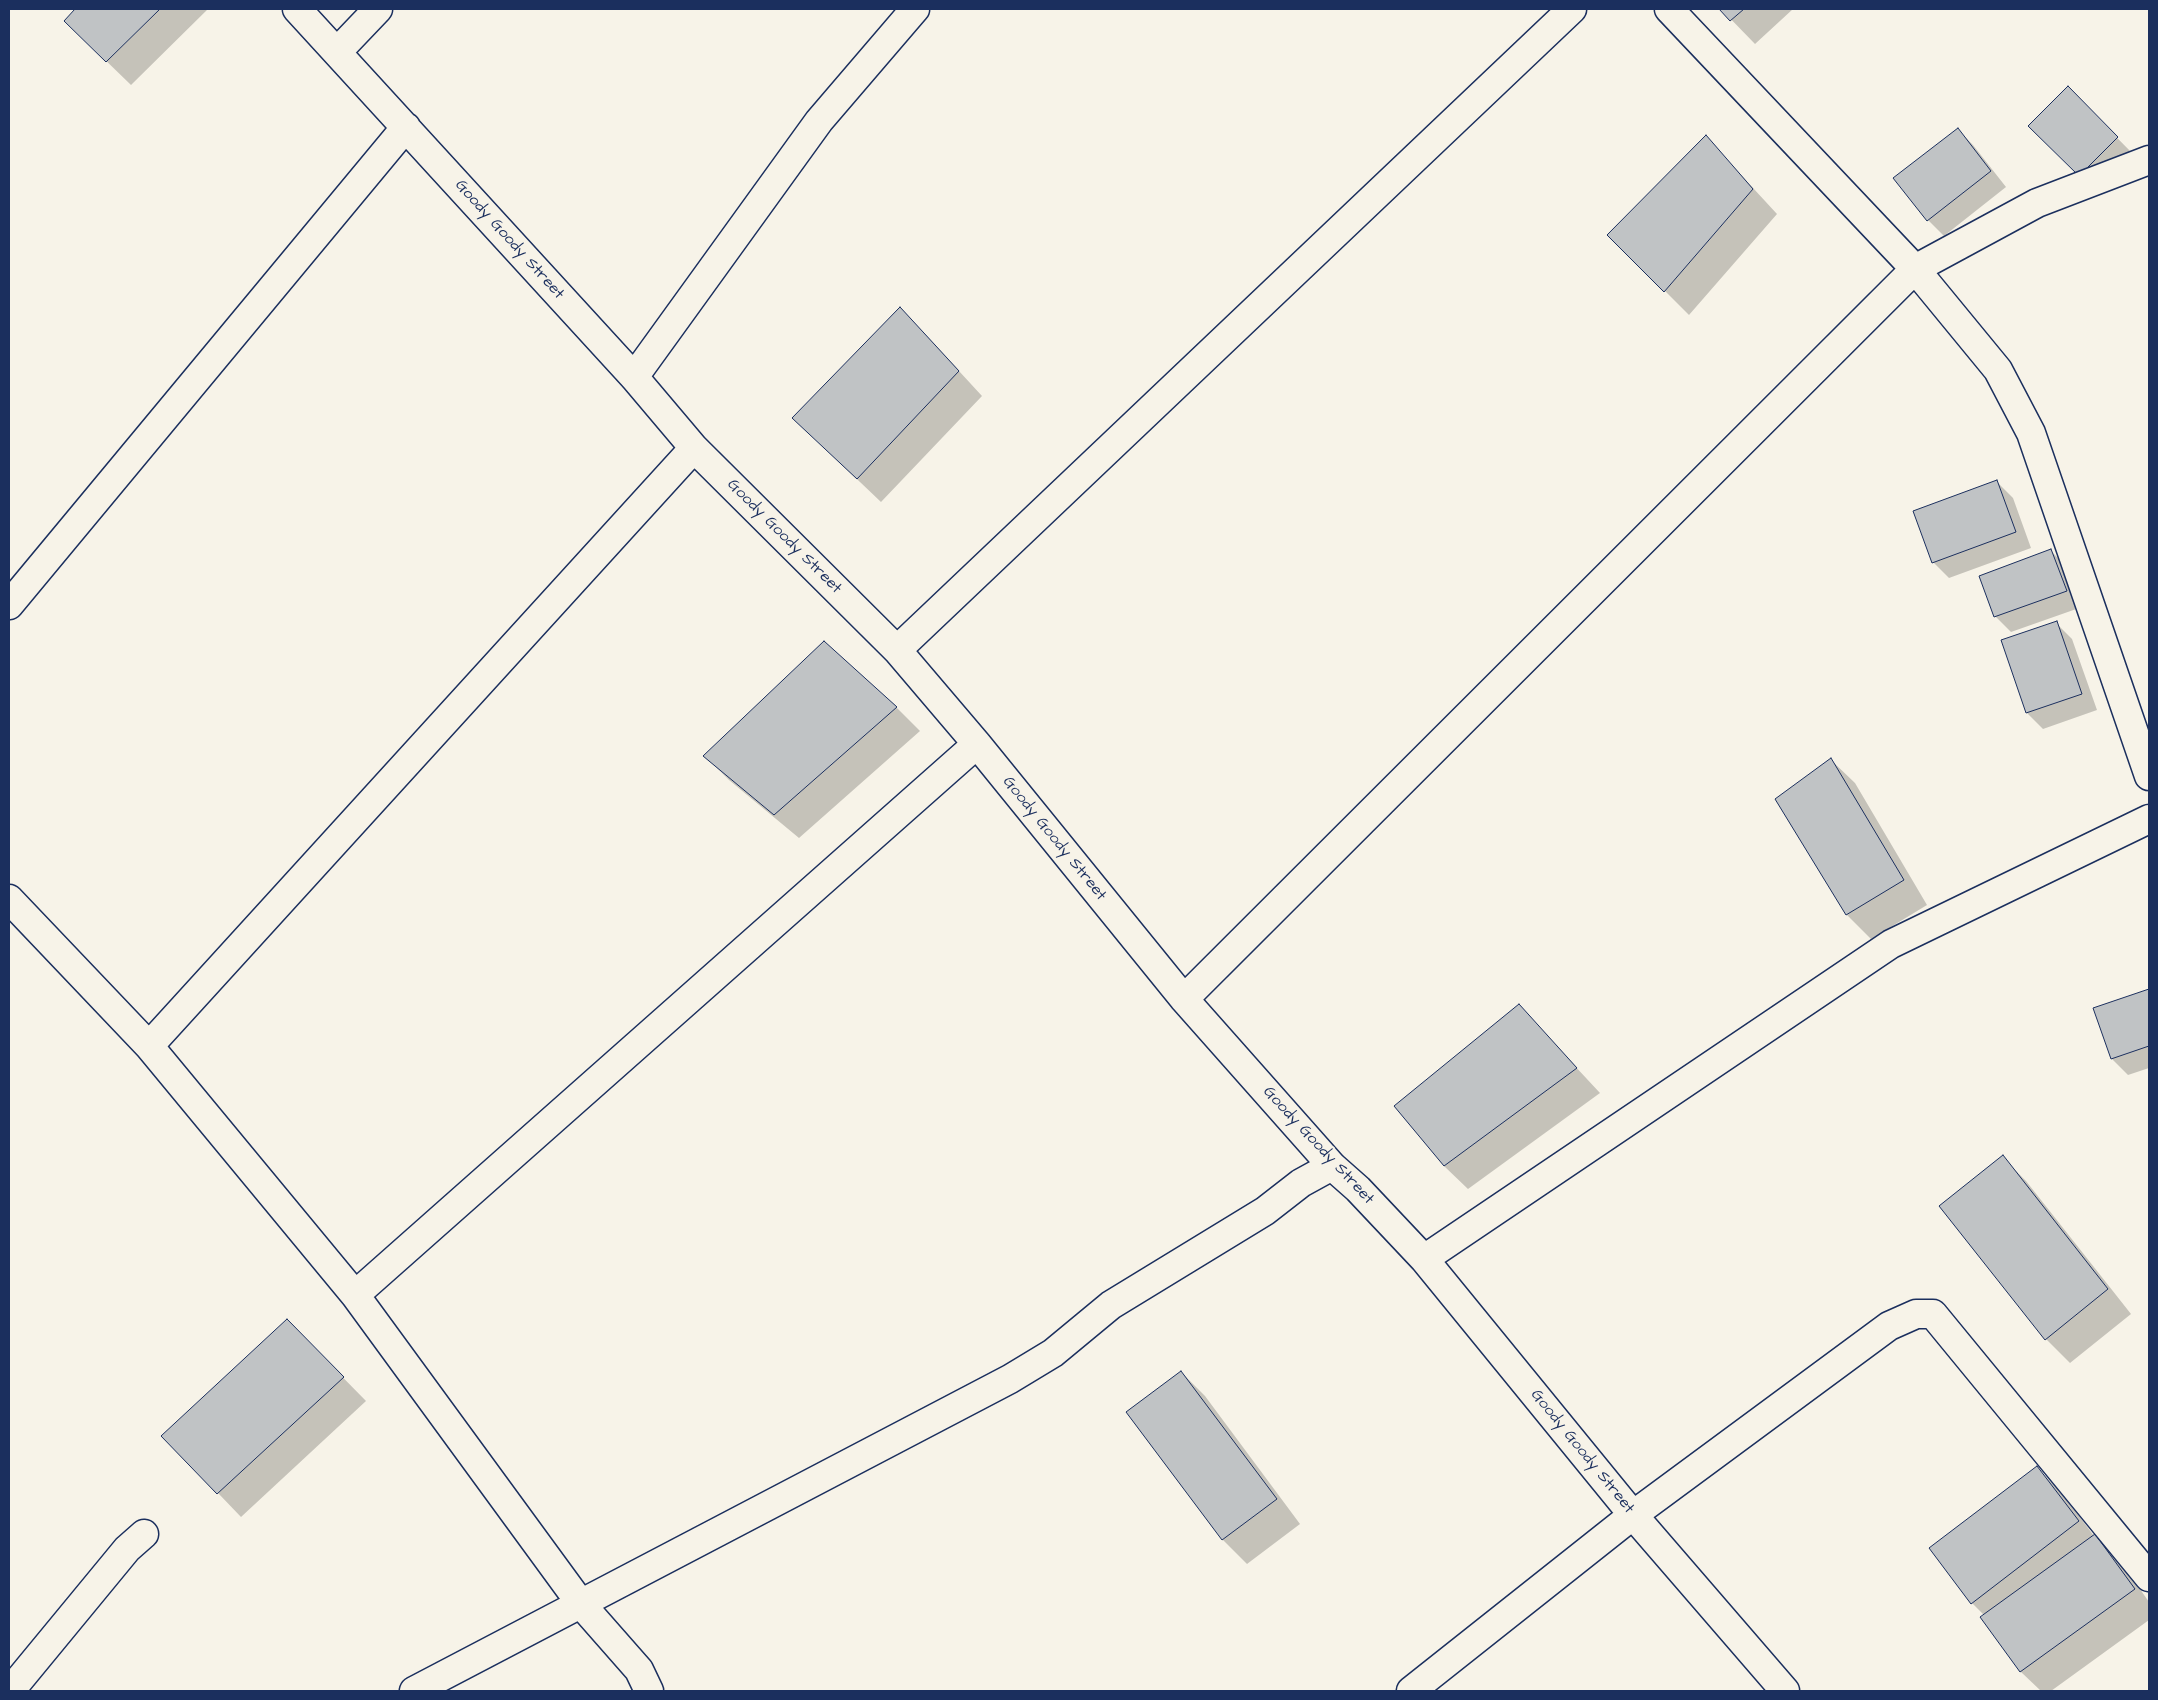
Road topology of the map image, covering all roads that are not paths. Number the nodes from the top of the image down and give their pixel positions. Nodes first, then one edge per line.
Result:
1 (297, 9) edge
2 (378, 9) edge
3 (915, 9) edge
4 (1572, 9) edge
5 (1669, 9) edge
6 (337, 52) junction
7 (406, 127) junction
8 (2149, 160) edge
9 (1915, 269) junction
10 (634, 377) junction
11 (694, 448) junction
12 (9, 605) edge
13 (897, 650) junction
14 (977, 744) junction
15 (2149, 776) edge
16 (2149, 819) edge
17 (12, 914) edge
18 (1184, 999) junction
19 (149, 1046) junction
20 (1332, 1166) junction
21 (1424, 1259) junction
22 (355, 1295) junction
23 (1633, 1515) junction
24 (144, 1534) dead end
25 (2149, 1577) edge
26 (581, 1604) junction
27 (10, 1691) edge
28 (414, 1691) edge
29 (649, 1691) edge
30 (1411, 1691) edge
31 (1784, 1691) edge

1 - 6 street, Goody Goody Street
2 - 6 street
3 - 10 street
4 - 13 street
5 - 9 street
6 - 7 street, Goody Goody Street
7 - 10 street, Goody Goody Street
7 - 12 street
8 - 9 street
9 - 15 street
9 - 18 street
10 - 11 street, Goody Goody Street
11 - 13 street, Goody Goody Street
11 - 19 street
13 - 14 street, Goody Goody Street
14 - 18 street, Goody Goody Street
14 - 22 street
16 - 21 street
17 - 19 street
18 - 20 street, Goody Goody Street
19 - 22 street
20 - 21 street, Goody Goody Street
20 - 26 street
21 - 23 street, Goody Goody Street
22 - 26 street
23 - 25 street
23 - 30 street
23 - 31 street, Goody Goody Street
24 - 27 street
26 - 28 street
26 - 29 street

